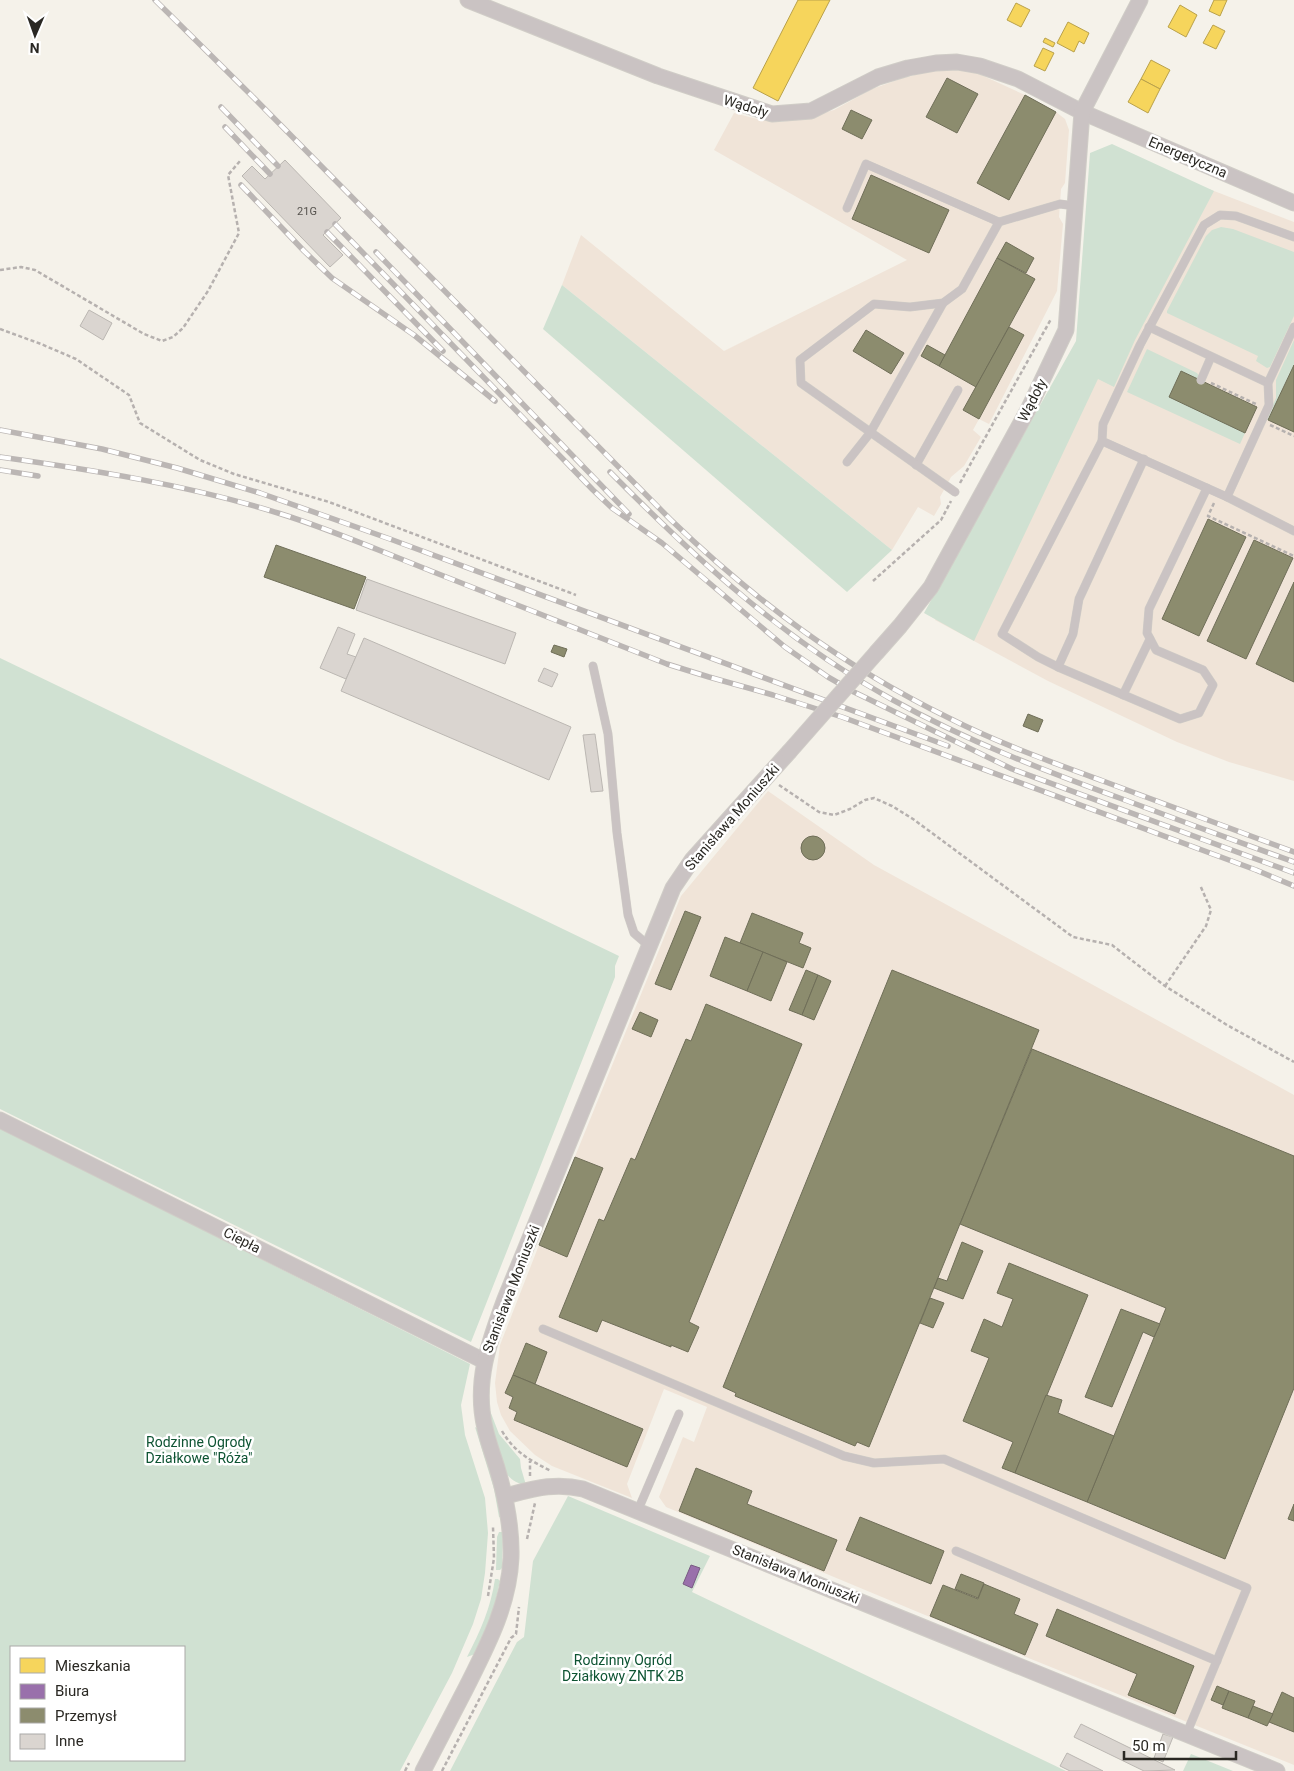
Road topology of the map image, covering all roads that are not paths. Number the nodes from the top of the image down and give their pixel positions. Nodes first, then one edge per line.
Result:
1 (468, 0) edge
2 (1140, 0) edge
3 (1082, 112) junction
4 (1294, 203) edge
5 (1075, 206) junction
6 (847, 208) dead end
7 (999, 222) junction
8 (1294, 237) edge
9 (942, 303) junction
10 (1150, 327) junction
11 (1294, 327) edge
12 (1212, 356) junction
13 (1201, 380) dead end
14 (1268, 383) junction
15 (958, 390) dead end
16 (870, 433) junction
17 (1102, 441) junction
18 (1144, 460) junction
19 (846, 462) dead end
20 (916, 465) junction
21 (1207, 488) junction
22 (955, 492) road end
23 (1227, 497) junction
24 (1294, 531) edge
25 (1150, 639) junction
26 (877, 652) joint
27 (593, 666) dead end
28 (1058, 667) junction
29 (1123, 695) junction
30 (649, 946) junction
31 (0, 1120) edge
32 (543, 1329) dead end
33 (484, 1362) junction
34 (679, 1414) dead end
35 (505, 1496) junction
36 (638, 1510) junction
37 (956, 1551) dead end
38 (1217, 1661) junction
39 (1186, 1735) junction
40 (423, 1771) edge
41 (1277, 1771) edge

1 - 3 street, Wądoły
2 - 3 street, Wądoły
3 - 4 street, Energetyczna
3 - 5 street, Wądoły
5 - 7 lane
5 - 26 street, Wądoły
6 - 7 lane
7 - 9 lane
8 - 10 lane
9 - 16 lane
9 - 16 lane
10 - 12 lane
10 - 17 lane
11 - 14 lane
12 - 13 lane
12 - 14 lane
14 - 23 lane
15 - 20 lane
16 - 19 lane
16 - 20 lane
17 - 18 lane
17 - 28 lane
18 - 21 lane
18 - 28 lane
20 - 22 lane
21 - 23 lane
21 - 25 lane
23 - 24 lane
25 - 29 lane
25 - 29 lane
26 - 30 street, Stanisława Moniuszki, bridge
27 - 30 lane
28 - 29 lane
30 - 33 street, Stanisława Moniuszki
31 - 33 street, Ciepła
32 - 38 lane
33 - 35 street, Stanisława Moniuszki
34 - 36 lane
35 - 36 street, Stanisława Moniuszki
35 - 40 street
36 - 39 street, Stanisława Moniuszki
37 - 38 lane
38 - 39 lane
39 - 41 street, Stanisława Moniuszki

